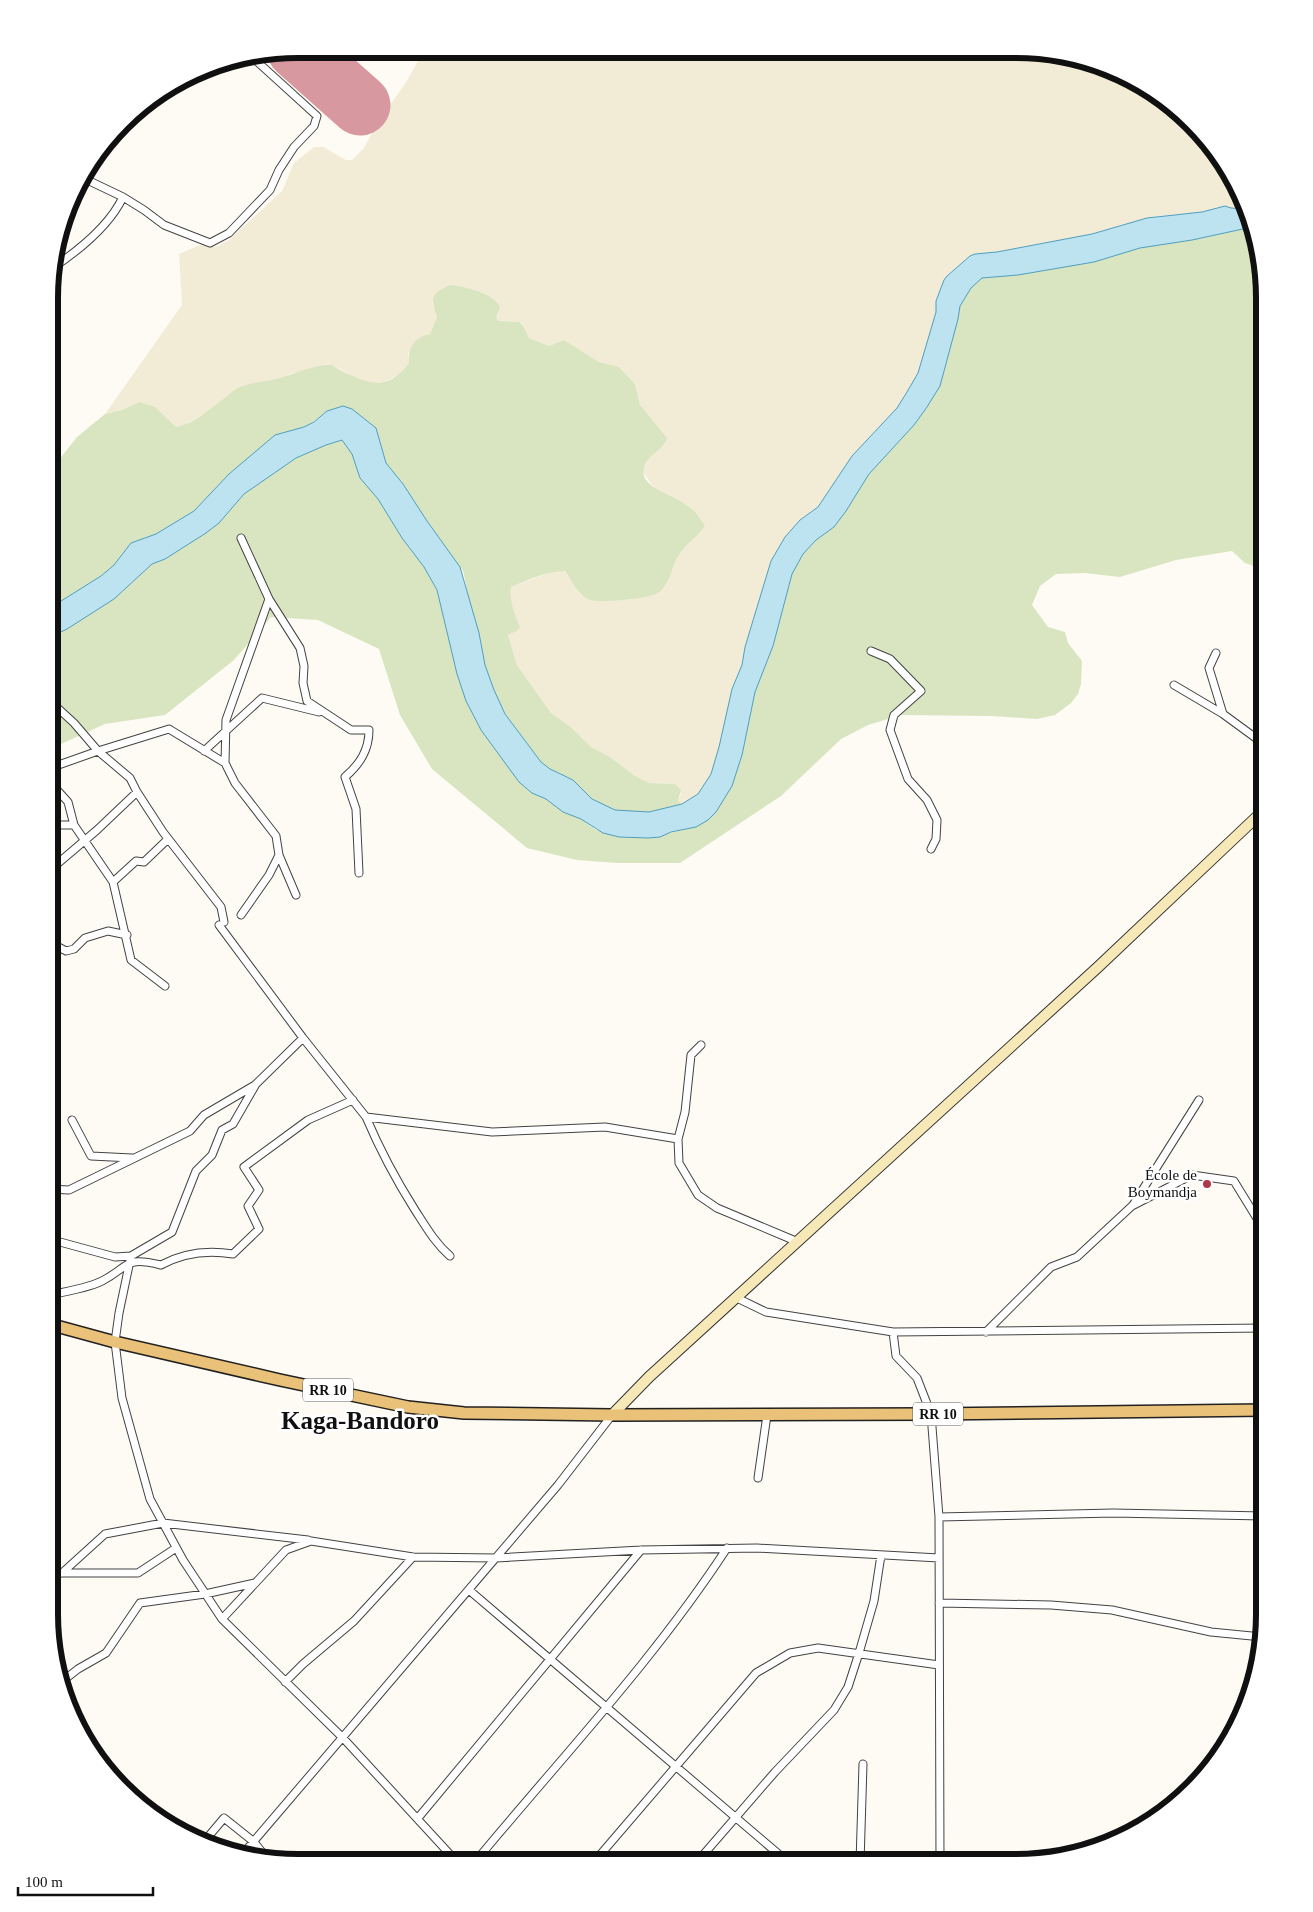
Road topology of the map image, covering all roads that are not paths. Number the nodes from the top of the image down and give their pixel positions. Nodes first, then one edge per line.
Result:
1 (257, 61) edge
2 (88, 181) edge
3 (123, 197) junction
4 (61, 261) edge
5 (241, 538) dead end
6 (269, 599) junction
7 (871, 651) dead end
8 (1216, 653) dead end
9 (1174, 685) dead end
10 (58, 709) edge
11 (324, 713) junction
12 (1223, 714) junction
13 (226, 732) junction
14 (1256, 738) edge
15 (98, 750) junction
16 (204, 750) junction
17 (225, 763) junction
18 (58, 765) edge
19 (58, 791) edge
20 (137, 792) junction
21 (1256, 818) edge
22 (74, 825) junction
23 (58, 826) edge
24 (85, 840) junction
25 (168, 840) junction
26 (931, 849) dead end
27 (279, 855) junction
28 (58, 863) edge
29 (360, 873) dead end
30 (113, 882) junction
31 (296, 895) dead end
32 (241, 915) dead end
33 (127, 936) junction
34 (58, 946) edge
35 (165, 986) dead end
36 (303, 1038) junction
37 (701, 1045) dead end
38 (256, 1084) junction
39 (353, 1100) junction
40 (1199, 1100) dead end
41 (366, 1117) junction
42 (72, 1120) dead end
43 (678, 1140) junction
44 (135, 1158) junction
45 (58, 1189) edge
46 (1133, 1206) junction
47 (1256, 1217) edge
48 (58, 1241) edge
49 (798, 1242) junction
50 (450, 1256) dead end
51 (132, 1259) junction
52 (58, 1293) edge
53 (737, 1298) junction
54 (58, 1326) edge
55 (1256, 1328) edge
56 (893, 1332) junction
57 (986, 1332) junction
58 (115, 1342) junction
59 (1256, 1410) edge
60 (931, 1414) junction
61 (612, 1415) junction
62 (767, 1415) junction
63 (758, 1478) dead end
64 (1256, 1516) edge
65 (939, 1517) junction
66 (163, 1523) junction
67 (311, 1540) junction
68 (176, 1548) junction
69 (727, 1548) junction
70 (641, 1550) junction
71 (881, 1555) junction
72 (413, 1557) junction
73 (496, 1558) junction
74 (939, 1558) junction
75 (62, 1573) junction
76 (58, 1574) edge
77 (256, 1583) junction
78 (470, 1590) junction
79 (205, 1594) junction
80 (939, 1603) junction
81 (222, 1619) junction
82 (1254, 1637) edge
83 (859, 1653) junction
84 (550, 1659) junction
85 (940, 1665) junction
86 (66, 1678) edge
87 (285, 1682) junction
88 (607, 1707) junction
89 (342, 1738) junction
90 (863, 1764) dead end
91 (677, 1767) junction
92 (418, 1818) junction
93 (737, 1818) junction
94 (208, 1837) edge
95 (254, 1842) junction
96 (247, 1849) edge
97 (261, 1851) edge
98 (450, 1854) edge
99 (482, 1854) edge
100 (601, 1854) edge
101 (704, 1854) edge
102 (779, 1854) edge
103 (860, 1854) edge
104 (940, 1854) edge

1 - 3 street
2 - 3 street
3 - 4 street
5 - 6 street
6 - 11 street
6 - 13 street
7 - 26 street
8 - 12 street
9 - 12 street
10 - 15 street
11 - 13 street
11 - 29 street
12 - 14 street
13 - 16 street
13 - 17 street
15 - 16 street
15 - 18 street
15 - 20 street
16 - 17 street
17 - 27 street
19 - 22 street
20 - 24 street
20 - 25 street
21 - 49 street
22 - 23 street
22 - 24 street
24 - 28 street
24 - 30 street
25 - 30 street
25 - 36 street
27 - 31 street
27 - 32 street
30 - 33 street
33 - 34 street
33 - 35 street
36 - 38 street
36 - 39 street
37 - 43 street
38 - 44 street
38 - 51 street
39 - 41 street
39 - 51 street
40 - 46 street
41 - 43 street
41 - 50 street
42 - 44 street
43 - 49 street
44 - 45 street
46 - 47 street
46 - 57 street
48 - 51 street
49 - 53 street
51 - 52 street
51 - 58 street
53 - 56 street
53 - 61 street
54 - 58 main road, RR 10
55 - 57 street
56 - 57 street
56 - 60 street
58 - 61 main road, RR 10
58 - 66 street
59 - 60 main road, RR 10
60 - 62 main road, RR 10
60 - 65 street
61 - 62 main road, RR 10
61 - 73 street
62 - 63 street
64 - 65 street
65 - 74 street
66 - 67 street
66 - 68 street
66 - 75 street
67 - 72 street
67 - 77 street
68 - 75 street
68 - 79 street
69 - 70 street
69 - 71 street
69 - 88 street
70 - 73 street
70 - 84 street
71 - 74 street
71 - 83 street
72 - 73 street
72 - 87 street
73 - 78 street
74 - 80 street
75 - 76 street
77 - 79 street
77 - 81 street
78 - 84 street
78 - 89 street
79 - 81 street
79 - 86 street
80 - 82 street
80 - 85 street
81 - 87 street
83 - 85 street
83 - 91 street
83 - 93 street
84 - 88 street
84 - 92 street
85 - 104 street
87 - 89 street
88 - 91 street
88 - 99 street
89 - 92 street
89 - 95 street
90 - 103 street
91 - 93 street
91 - 100 street
92 - 98 street
93 - 101 street
93 - 102 street
94 - 95 street
95 - 96 street
95 - 97 street

